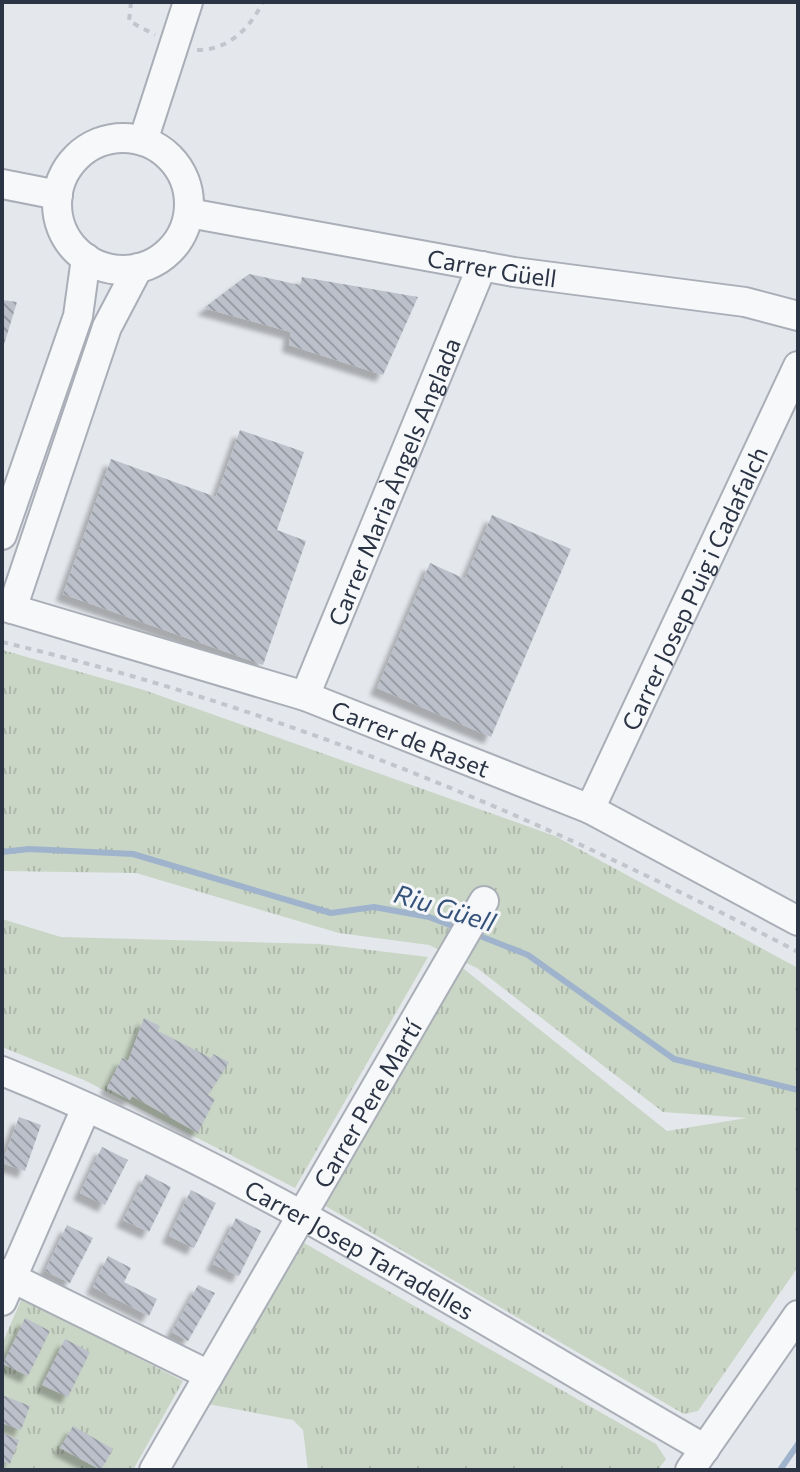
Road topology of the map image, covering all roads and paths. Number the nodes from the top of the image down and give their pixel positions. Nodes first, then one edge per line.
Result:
1 (131, 2) edge
2 (188, 2) edge
3 (263, 2) edge
4 (174, 42) junction
5 (143, 141) junction
6 (2, 184) edge
7 (58, 195) junction
8 (189, 213) junction
9 (86, 258) junction
10 (482, 266) junction
11 (138, 268) junction
12 (798, 316) edge
13 (798, 366) edge
14 (2, 535) edge
15 (7, 608) edge
16 (2, 642) edge
17 (305, 696) junction
18 (590, 809) junction
19 (484, 901) dead end
20 (798, 921) edge
21 (798, 952) edge
22 (2, 1071) edge
23 (86, 1108) junction
24 (301, 1216) junction
25 (6, 1284) edge
26 (798, 1315) edge
27 (209, 1375) junction
28 (698, 1460) edge
29 (154, 1470) edge

1 - 4 path
2 - 4 street
3 - 4 path
4 - 5 street
5 - 7 street
5 - 8 street
6 - 7 street
7 - 9 street
8 - 10 street, Carrer Güell
8 - 11 street
9 - 11 street
9 - 14 street
10 - 12 street, Carrer Güell
10 - 17 street, Carrer Maria Àngels Anglada
11 - 15 street
13 - 18 street, Carrer Josep Puig i Cadafalch
15 - 17 street, Carrer de Raset
16 - 21 path
17 - 18 street, Carrer de Raset
18 - 20 street, Carrer de Raset
19 - 24 street, Carrer Pere Martí
22 - 23 street, Carrer Josep Tarradelles
23 - 24 street, Carrer Josep Tarradelles
23 - 25 street
24 - 27 street, Carrer Pere Martí
24 - 28 street, Carrer Josep Tarradelles
25 - 27 street
26 - 28 street
27 - 29 street, Carrer Pere Martí

